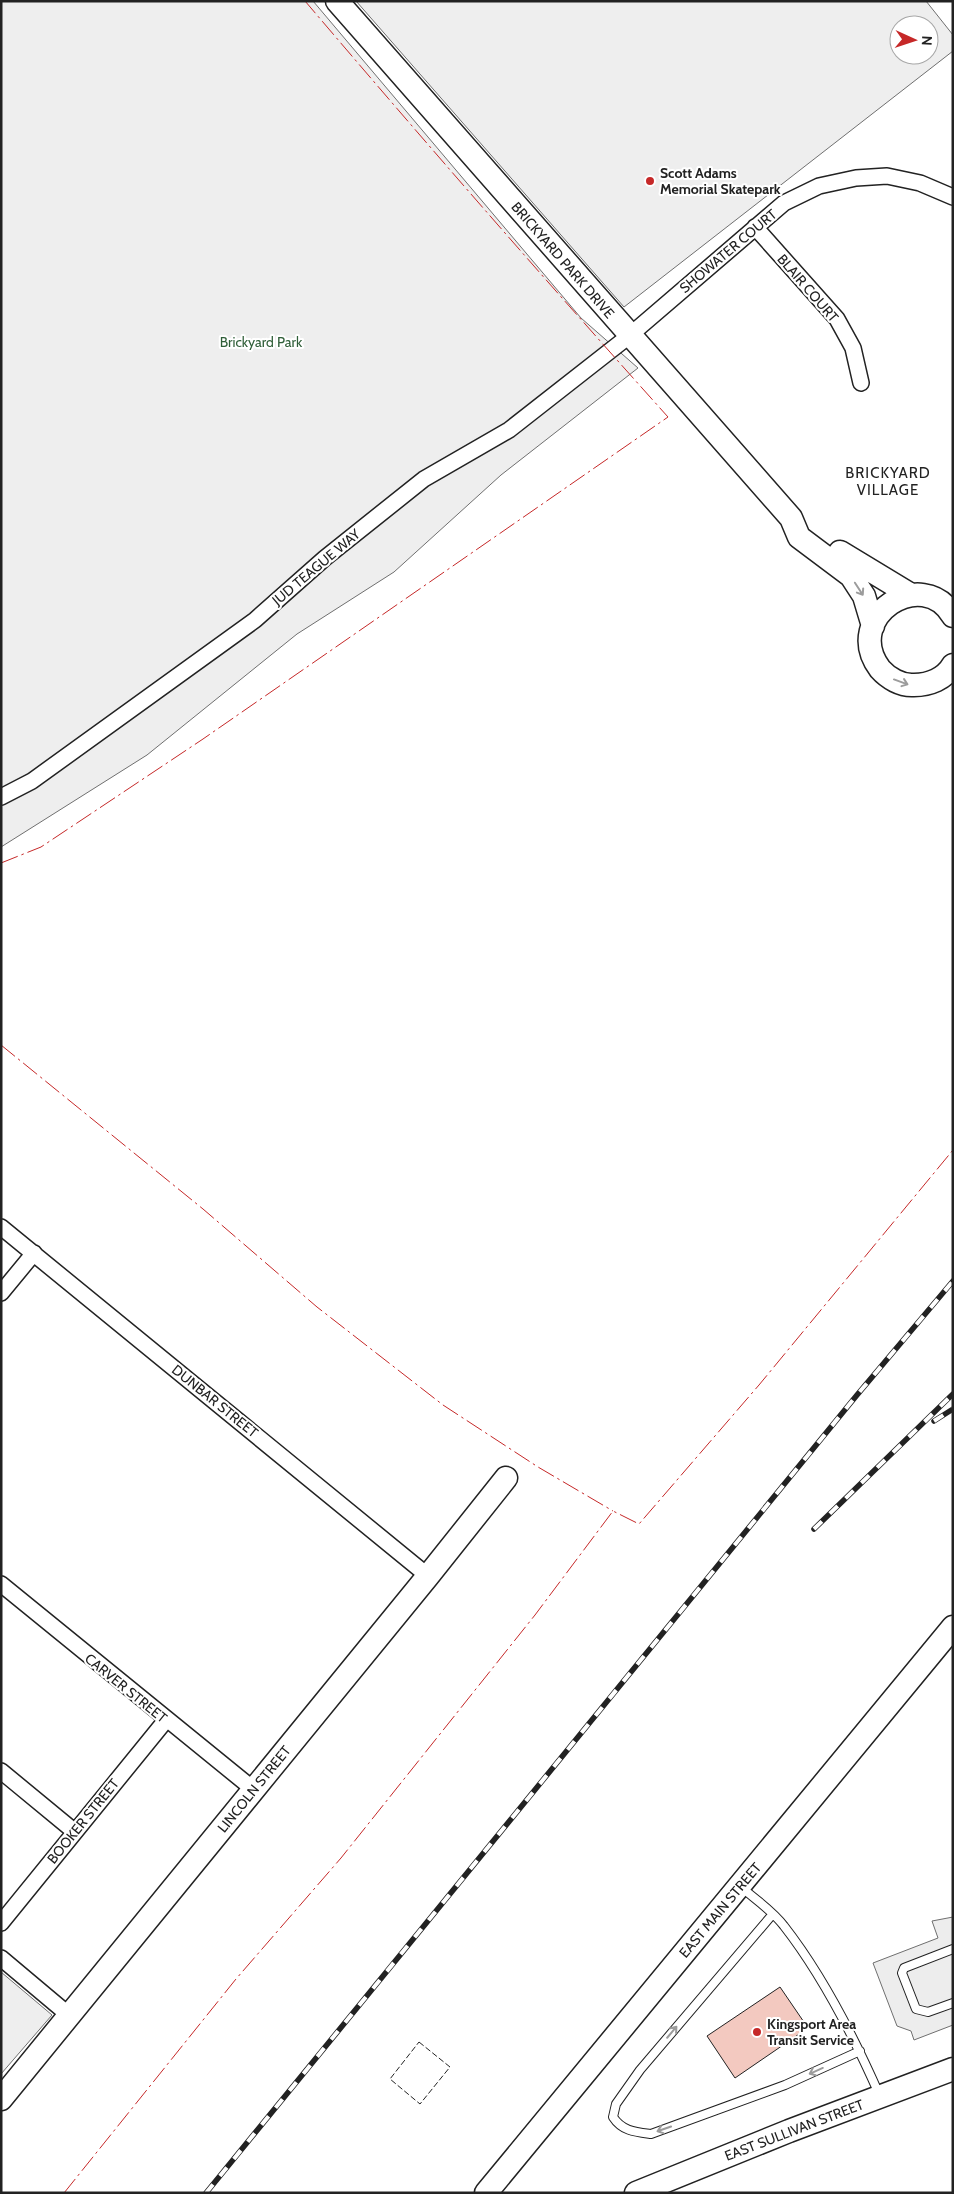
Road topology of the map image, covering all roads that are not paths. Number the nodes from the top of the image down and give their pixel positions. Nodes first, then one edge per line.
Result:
1 (337, 1) edge
2 (953, 197) edge
3 (755, 228) junction
4 (629, 336) junction
5 (861, 383) dead end
6 (790, 518) junction
7 (910, 595) junction
8 (953, 616) edge
9 (873, 626) junction
10 (953, 665) edge
11 (1, 797) edge
12 (1, 1227) edge
13 (34, 1253) junction
14 (1, 1293) edge
15 (506, 1478) dead end
16 (428, 1576) junction
17 (1, 1584) edge
18 (953, 1627) edge
19 (166, 1720) junction
20 (1, 1771) edge
21 (253, 1789) junction
22 (75, 1832) junction
23 (740, 1886) junction
24 (772, 1915) junction
25 (1, 1923) edge
26 (953, 1949) edge
27 (1, 1958) edge
28 (953, 2003) edge
29 (70, 2016) junction
30 (860, 2051) junction
31 (953, 2069) edge
32 (880, 2097) junction
33 (1, 2099) edge
34 (486, 2193) edge
35 (636, 2193) edge

1 - 4 street, BRICKYARD PARK DRIVE
2 - 3 street, SHOWATER COURT
3 - 4 street, SHOWATER COURT
3 - 5 street, BLAIR COURT
4 - 6 street, BRICKYARD PARK DRIVE
4 - 11 street, JUD TEAGUE WAY
6 - 7 street, BRICKYARD PARK DRIVE
6 -> 9 street, BRICKYARD PARK DRIVE
7 - 8 street, BRICKYARD PARK DRIVE
7 - 9 street
9 -> 10 street
12 - 13 street, DUNBAR STREET
13 - 14 street
13 - 16 street, DUNBAR STREET
15 - 16 street, LINCOLN STREET
16 - 21 street, LINCOLN STREET
17 - 19 street, CARVER STREET
18 - 23 street, EAST MAIN STREET
19 - 21 street, CARVER STREET
19 - 22 street, BOOKER STREET
20 - 22 street
21 - 29 street, LINCOLN STREET
22 - 25 street, BOOKER STREET
23 - 24 lane
23 - 34 street, EAST MAIN STREET
24 - 30 lane
30 -> 24 lane
26 - 28 lane
27 - 29 street
29 - 33 street, LINCOLN STREET
30 - 32 lane
31 - 32 street, EAST SULLIVAN STREET
32 - 35 street, EAST SULLIVAN STREET

